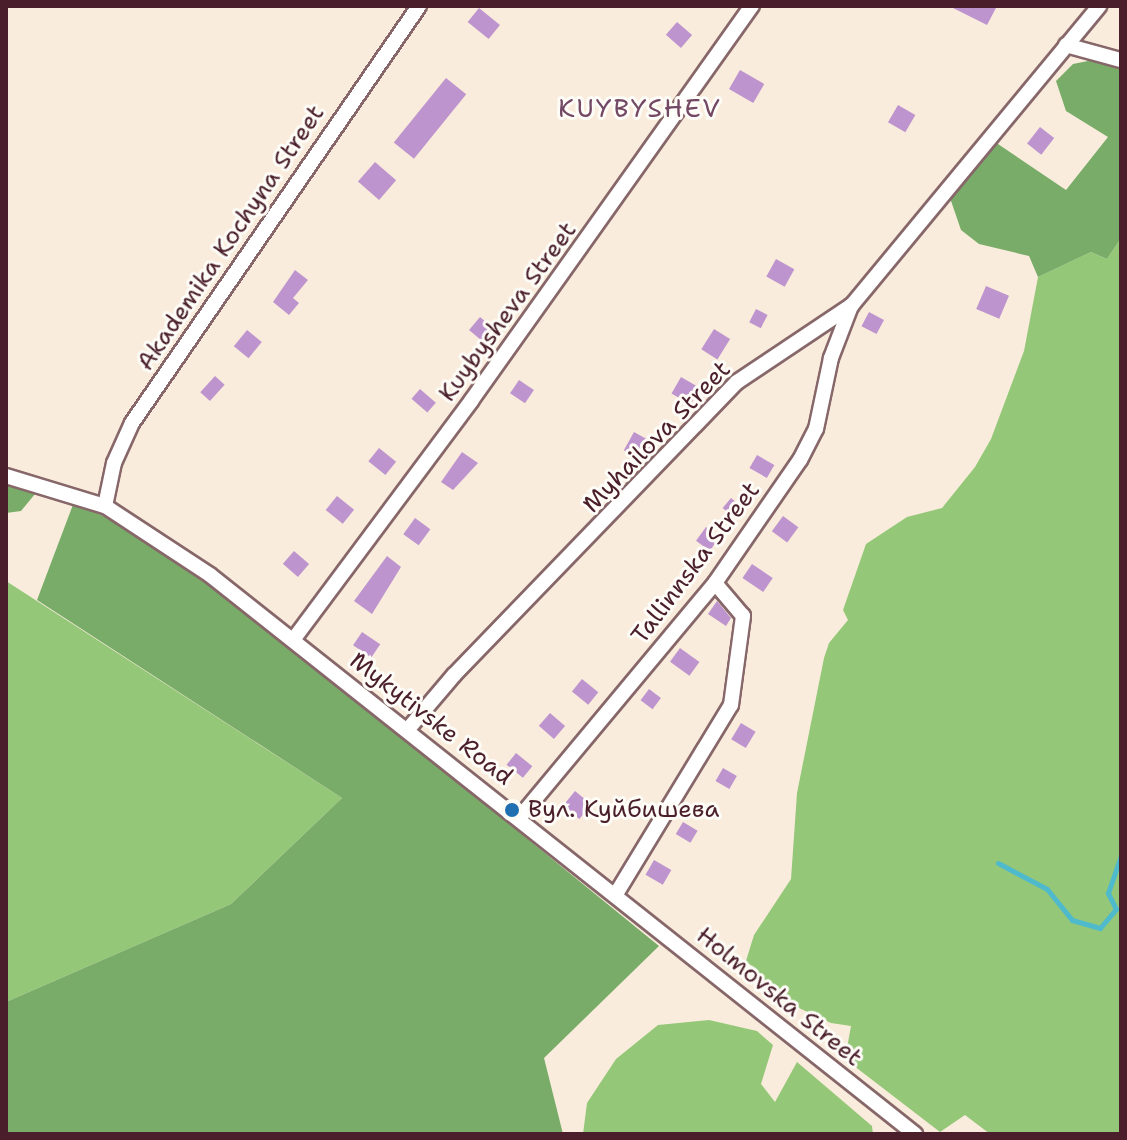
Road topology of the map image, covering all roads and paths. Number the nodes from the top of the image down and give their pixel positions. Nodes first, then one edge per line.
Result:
1 (419, 6) edge
2 (752, 6) edge
3 (1099, 6) edge
4 (1066, 45) junction
5 (1121, 60) edge
6 (852, 305) junction
7 (6, 476) edge
8 (105, 506) junction
9 (715, 583) junction
10 (293, 640) junction
11 (409, 728) junction
12 (520, 817) junction
13 (616, 894) junction
14 (915, 1134) edge

1 - 8 street, Akademika Kochyna Street
2 - 10 street, Kuybysheva Street
3 - 4 street, Myhailova Street
4 - 5 street
4 - 6 street, Myhailova Street
6 - 9 street, Tallinnska Street
6 - 11 street, Myhailova Street
7 - 8 street, Mykytivske Road
8 - 10 street, Mykytivske Road
9 - 12 street, Tallinnska Street
9 - 13 street
10 - 11 street, Mykytivske Road
11 - 12 street, Mykytivske Road
12 - 13 street, Mykytivske Road
13 - 14 street, Holmovska Street

